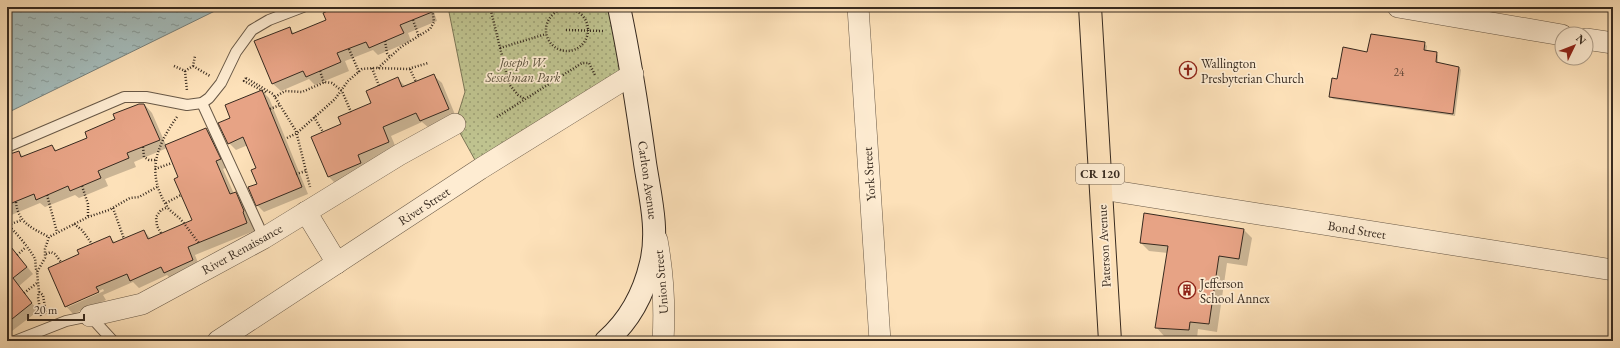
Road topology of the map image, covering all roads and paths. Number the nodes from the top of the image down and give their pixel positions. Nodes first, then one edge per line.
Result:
1 (303, 7) edge
2 (432, 7) edge
3 (490, 7) edge
4 (554, 7) edge
5 (619, 7) edge
6 (858, 7) edge
7 (1090, 7) edge
8 (1398, 7) edge
9 (556, 12) junction
10 (1453, 12) edge
11 (413, 20) dead end
12 (566, 30) dead end
13 (587, 30) junction
14 (610, 31) dead end
15 (1554, 33) edge
16 (546, 34) junction
17 (419, 37) junction
18 (1594, 40) edge
19 (385, 41) dead end
20 (1613, 43) edge
21 (500, 48) junction
22 (349, 49) dead end
23 (195, 56) dead end
24 (390, 57) junction
25 (428, 63) dead end
26 (174, 66) dead end
27 (372, 68) junction
28 (377, 68) junction
29 (410, 69) junction
30 (320, 71) dead end
31 (359, 72) junction
32 (601, 73) dead end
33 (633, 74) junction
34 (416, 82) dead end
35 (324, 83) junction
36 (379, 86) dead end
37 (341, 90) junction
38 (270, 93) junction
39 (275, 97) junction
40 (526, 99) junction
41 (202, 104) junction
42 (280, 105) junction
43 (270, 109) dead end
44 (351, 112) dead end
45 (178, 117) dead end
46 (314, 117) junction
47 (497, 117) dead end
48 (455, 124) dead end
49 (323, 132) dead end
50 (297, 133) junction
51 (287, 138) dead end
52 (143, 146) dead end
53 (7, 147) edge
54 (156, 160) junction
55 (172, 162) dead end
56 (155, 169) junction
57 (306, 171) junction
58 (296, 174) dead end
59 (82, 186) dead end
60 (158, 187) junction
61 (310, 187) dead end
62 (1101, 189) junction
63 (48, 195) dead end
64 (181, 195) dead end
65 (16, 202) dead end
66 (166, 203) junction
67 (168, 207) junction
68 (113, 208) junction
69 (306, 212) junction
70 (88, 217) junction
71 (22, 220) junction
72 (74, 224) junction
73 (654, 224) junction
74 (8, 226) edge
75 (57, 232) junction
76 (161, 233) dead end
77 (49, 237) junction
78 (264, 238) junction
79 (124, 239) dead end
80 (198, 243) dead end
81 (92, 244) dead end
82 (26, 247) junction
83 (17, 254) dead end
84 (46, 254) junction
85 (61, 262) dead end
86 (337, 263) junction
87 (1613, 270) edge
88 (37, 272) junction
89 (38, 283) junction
90 (39, 292) junction
91 (24, 293) dead end
92 (90, 316) junction
93 (15, 341) edge
94 (113, 341) edge
95 (218, 341) edge
96 (606, 341) edge
97 (663, 341) edge
98 (880, 341) edge
99 (1110, 341) edge

1 - 41 lane
2 - 17 path
3 - 21 path
4 - 9 path
5 - 33 street, Carlton Avenue
6 - 98 street, York Street
7 - 62 main road, Paterson Avenue / CR 120
8 - 10 street
9 - 13 path
9 - 16 path
10 - 15 street
11 - 17 path
12 - 13 path
13 - 14 path
13 - 16 path
16 - 21 path
17 - 24 path
18 - 20 street
19 - 24 path
21 - 40 path
22 - 31 path
23 - 26 path
24 - 28 path
25 - 29 path
27 - 28 path
27 - 31 path
27 - 36 path
28 - 29 path
29 - 34 path
30 - 35 path
31 - 37 path
32 - 40 path
33 - 73 street, Carlton Avenue
33 - 86 street, River Street
35 - 37 path
35 - 39 path
37 - 44 path
37 - 46 path
38 - 38 path
38 - 39 path
39 - 42 path
40 - 47 path
41 - 53 lane
41 - 78 lane
42 - 43 path
42 - 50 path
45 - 54 path
46 - 49 path
46 - 50 path
48 - 69 street, River Renaissance
50 - 51 path
50 - 57 path
52 - 54 path
54 - 56 path
55 - 56 path
56 - 60 path
57 - 58 path
57 - 61 path
59 - 70 path
60 - 66 path
60 - 68 path
62 - 87 street, Bond Street
62 - 99 main road, Paterson Avenue / CR 120
63 - 75 path
64 - 66 path
65 - 71 path
66 - 67 path
67 - 76 path
67 - 80 path
68 - 70 path
68 - 79 path
69 - 78 street, River Renaissance
69 - 86 street
70 - 72 path
71 - 74 path
71 - 77 path
72 - 75 path
72 - 81 path
73 - 96 street, Carlton Avenue
73 - 97 street, Union Street
74 - 82 path
75 - 77 path
77 - 84 path
78 - 92 street, River Renaissance
82 - 83 path
82 - 88 path
84 - 85 path
84 - 88 path
86 - 95 street, River Street
88 - 89 path
89 - 90 path
89 - 91 path
90 - 90 path
92 - 93 lane, River Renaissance
92 - 94 lane

